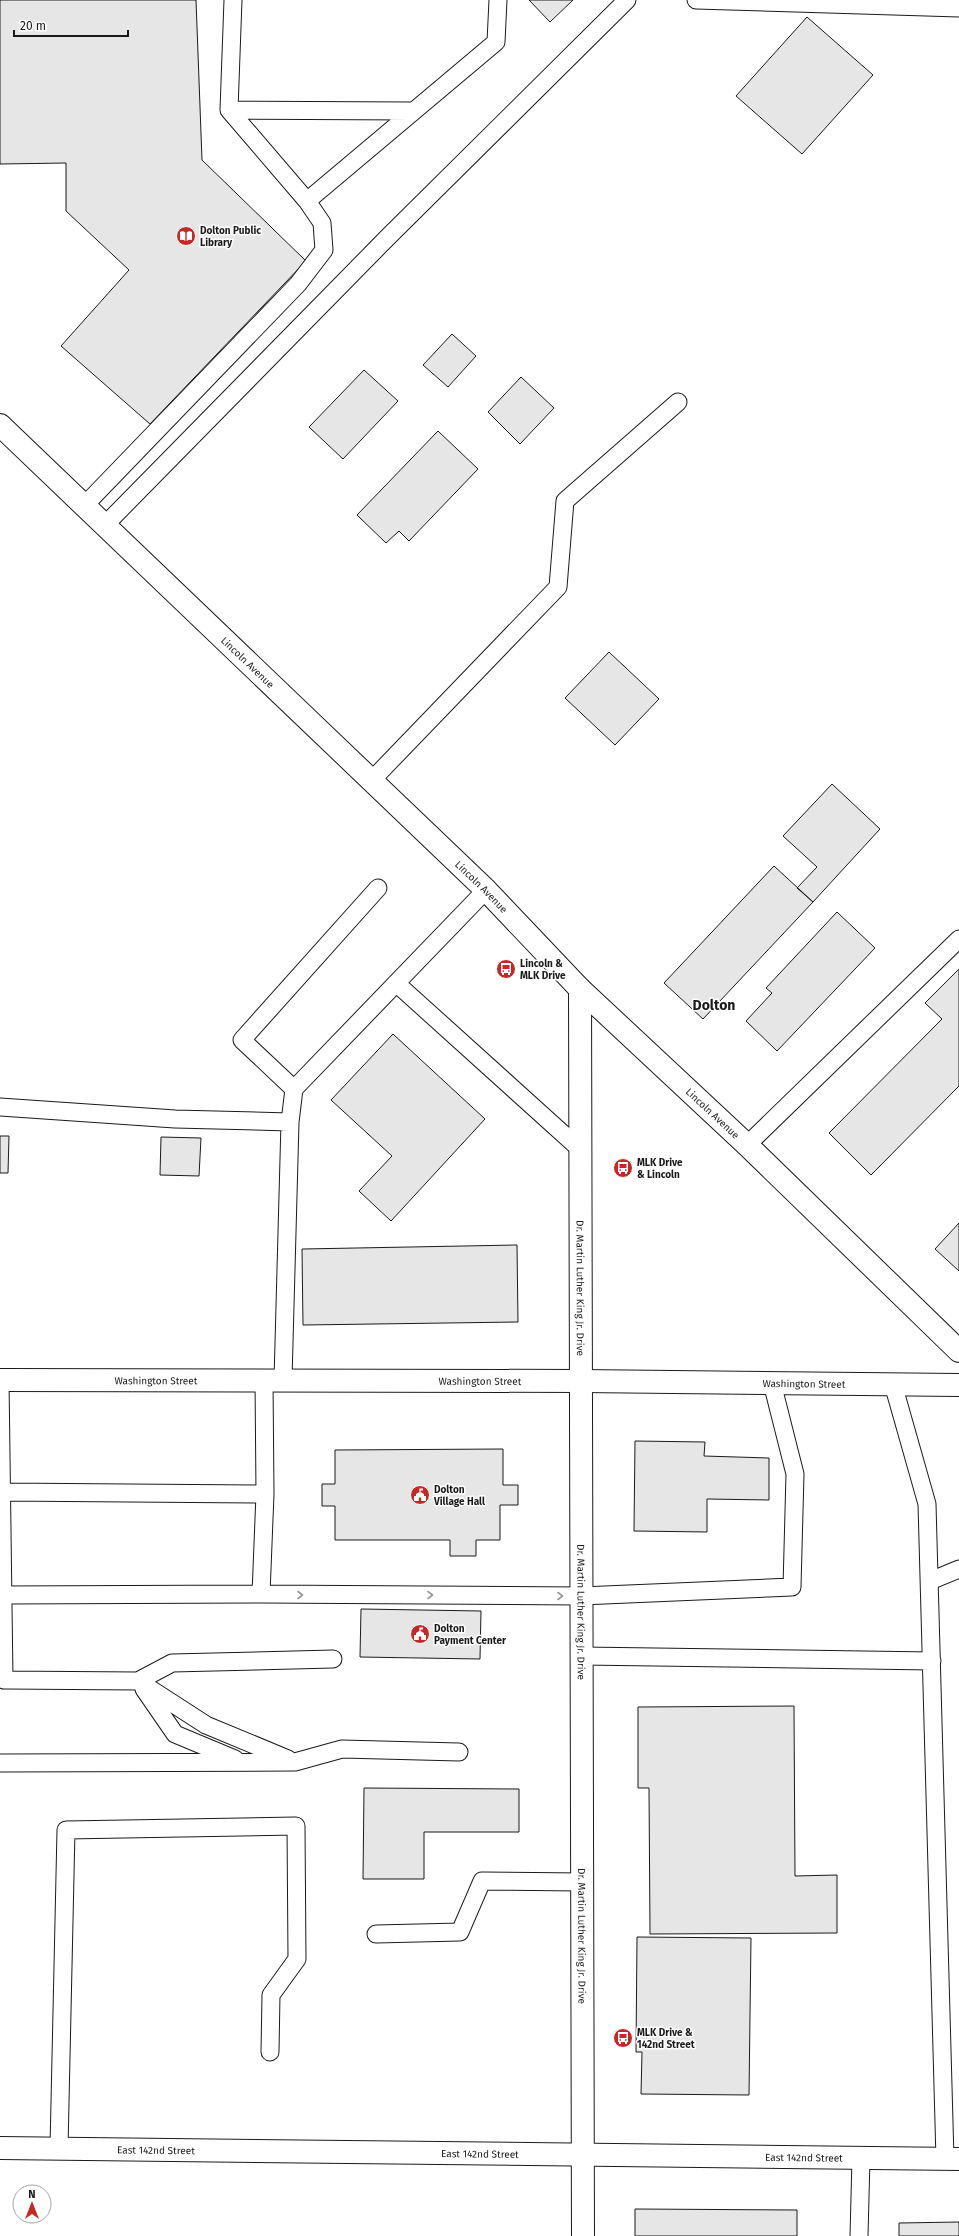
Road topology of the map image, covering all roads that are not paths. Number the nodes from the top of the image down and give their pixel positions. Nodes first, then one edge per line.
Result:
1 (233, 0) edge
2 (498, 0) edge
3 (627, 0) edge
4 (696, 0) edge
5 (959, 8) edge
6 (229, 110) junction
7 (413, 111) junction
8 (308, 201) junction
9 (678, 402) dead end
10 (0, 425) edge
11 (84, 506) junction
12 (105, 525) junction
13 (371, 781) junction
14 (378, 888) dead end
15 (486, 890) junction
16 (959, 939) edge
17 (396, 983) junction
18 (580, 989) junction
19 (294, 1089) junction
20 (0, 1108) edge
21 (290, 1122) junction
22 (747, 1145) junction
23 (581, 1150) junction
24 (959, 1351) edge
25 (0, 1380) edge
26 (274, 1380) junction
27 (581, 1381) junction
28 (772, 1383) junction
29 (893, 1384) junction
30 (959, 1385) edge
31 (2, 1492) junction
32 (265, 1494) junction
33 (959, 1569) edge
34 (930, 1581) junction
35 (261, 1594) junction
36 (3, 1595) junction
37 (581, 1596) junction
38 (582, 1656) junction
39 (333, 1659) dead end
40 (932, 1662) junction
41 (138, 1681) junction
42 (458, 1752) dead end
43 (242, 1762) junction
44 (295, 1762) junction
45 (0, 1763) edge
46 (582, 1882) junction
47 (376, 1934) dead end
48 (270, 2052) dead end
49 (0, 2148) edge
50 (59, 2148) junction
51 (582, 2155) junction
52 (861, 2158) junction
53 (952, 2159) edge
54 (583, 2236) edge
55 (859, 2236) edge

1 - 6 lane
2 - 7 lane
3 - 12 lane
4 - 5 lane
6 - 7 lane
6 - 8 lane
7 - 8 lane
8 - 11 lane
9 - 13 lane
10 - 11 street, Lincoln Avenue
11 - 12 street, Lincoln Avenue
12 - 13 street, Lincoln Avenue
13 - 15 street, Lincoln Avenue
14 - 19 lane
15 - 17 lane
15 - 18 street, Lincoln Avenue
16 - 22 lane
17 - 19 lane
17 - 23 lane
18 - 22 street, Lincoln Avenue
18 - 23 street, Dr. Martin Luther King Jr. Drive
19 - 21 lane
20 - 21 lane
21 - 26 lane
22 - 24 street, Lincoln Avenue
23 - 27 street, Dr. Martin Luther King Jr. Drive
25 - 26 street, Washington Street
25 - 31 lane
26 - 27 street, Washington Street
26 - 32 lane
27 - 28 street, Washington Street
27 - 37 street, Dr. Martin Luther King Jr. Drive
28 - 29 street, Washington Street
28 - 37 lane
29 - 30 street, Washington Street
29 - 34 lane
31 - 32 lane
31 - 36 lane
32 - 35 lane
33 - 34 lane
34 - 40 lane
35 - 36 lane
35 -> 37 lane
36 - 41 lane
37 - 38 street, Dr. Martin Luther King Jr. Drive
38 - 40 lane
38 - 46 street, Dr. Martin Luther King Jr. Drive
39 - 41 lane
40 - 53 lane
41 - 43 lane
41 - 44 lane
42 - 44 lane
43 - 44 lane
43 - 45 lane
46 - 47 lane
46 - 51 street, Dr. Martin Luther King Jr. Drive
48 - 50 lane
49 - 50 street, East 142nd Street
50 - 51 street, East 142nd Street
51 - 52 street, East 142nd Street
51 - 54 street, Dr. Martin Luther King Jr. Drive
52 - 53 street, East 142nd Street
52 - 55 lane

